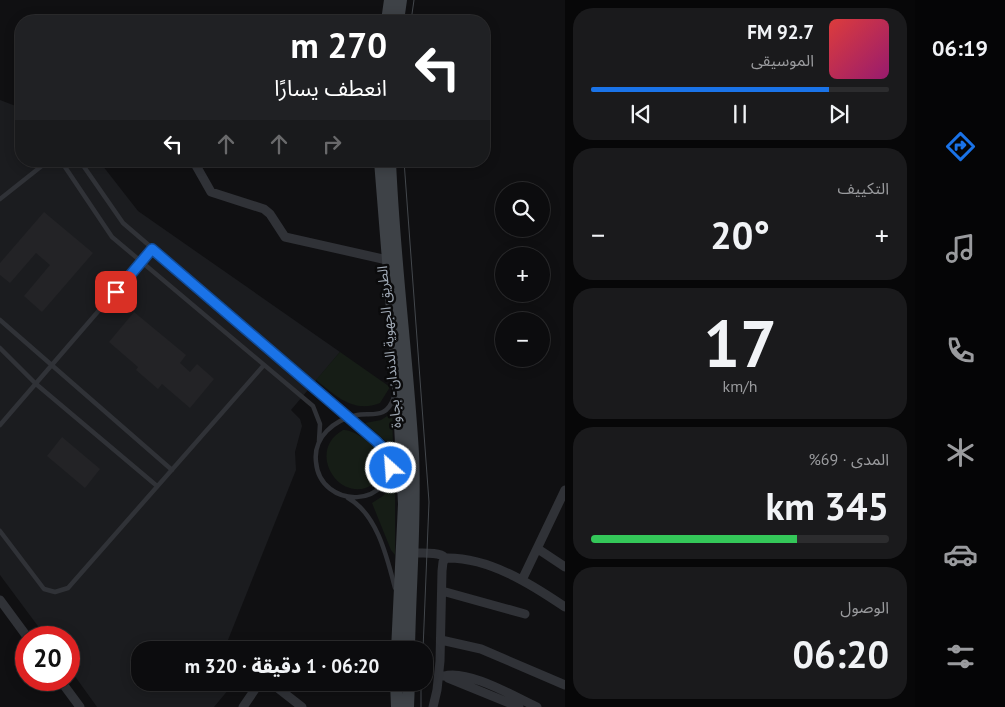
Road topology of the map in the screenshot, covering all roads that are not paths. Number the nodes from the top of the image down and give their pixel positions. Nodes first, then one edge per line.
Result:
1 (390, 0) edge
2 (401, 0) edge
3 (388, 15) edge
4 (399, 15) edge
5 (40, 167) edge
6 (65, 167) edge
7 (84, 167) edge
8 (197, 167) edge
9 (380, 167) edge
10 (390, 167) edge
11 (0, 199) edge
12 (152, 249) junction
13 (387, 260) junction
14 (142, 262) junction
15 (0, 320) edge
16 (0, 348) edge
17 (264, 365) junction
18 (51, 366) junction
19 (36, 384) junction
20 (398, 384) junction
21 (349, 417) junction
22 (0, 425) edge
23 (319, 441) junction
24 (413, 453) junction
25 (389, 454) junction
26 (403, 466) junction
27 (172, 470) junction
28 (388, 479) junction
29 (157, 486) junction
30 (414, 488) junction
31 (565, 490) edge
32 (347, 497) junction
33 (0, 532) edge
34 (538, 549) junction
35 (408, 552) junction
36 (446, 558) junction
37 (565, 567) edge
38 (522, 580) junction
39 (442, 591) junction
40 (0, 600) edge
41 (399, 602) junction
42 (565, 607) edge
43 (525, 614) dead end
44 (19, 626) edge
45 (441, 640) junction
46 (397, 641) edge
47 (409, 641) edge
48 (441, 676) junction
49 (565, 685) edge
50 (68, 691) edge
51 (254, 691) edge
52 (282, 691) edge
53 (396, 691) edge
54 (398, 691) edge
55 (408, 691) edge
56 (80, 707) edge
57 (243, 707) edge
58 (302, 707) edge
59 (397, 707) edge
60 (407, 707) edge
61 (433, 707) edge
62 (519, 707) edge
63 (537, 707) edge

1 - 3 main road
2 - 4 main road
5 - 11 lane
6 - 14 lane
7 - 12 lane
8 - 13 street
9 - 13 main road, الطريق الجهوية الدندان - بجاوة
10 - 24 main road, الطريق الجهوية الدندان - بجاوة
12 - 14 lane
12 - 21 lane
13 - 20 main road, الطريق الجهوية الدندان - بجاوة
14 - 17 lane
14 - 18 lane
15 - 18 lane
16 - 19 lane
17 - 23 lane
17 - 27 lane
18 - 19 lane
18 - 27 lane
19 - 22 lane
19 - 29 lane
20 - 21 lane
20 - 26 main road, الطريق الجهوية الدندان - بجاوة
21 - 23 lane
21 - 25 lane
23 - 32 lane
24 - 26 lane
24 - 30 main road, الطريق الجهوية الدندان - بجاوة
25 - 26 lane
25 - 28 lane
26 - 28 lane
26 - 30 lane
26 - 35 main road, الطريق الجهوية الدندان - بجاوة
27 - 29 lane
28 - 32 lane
29 - 33 lane
30 - 35 main road, الطريق الجهوية الدندان - بجاوة
31 - 34 street
32 - 41 lane
34 - 37 street
34 - 38 street
35 - 36 street
35 - 41 main road, الطريق الجهوية الدندان - بجاوة
35 - 47 main road, الطريق الجهوية الدندان - بجاوة
36 - 38 street
36 - 39 street
38 - 42 street
39 - 43 street
39 - 45 street
40 - 44 street
41 - 46 main road, الطريق الجهوية الدندان - بجاوة
45 - 48 street
45 - 49 street
48 - 61 street
48 - 62 street
48 - 63 street
50 - 56 street
51 - 57 street
52 - 58 street
53 - 59 main road
54 - 60 street
55 - 60 main road

